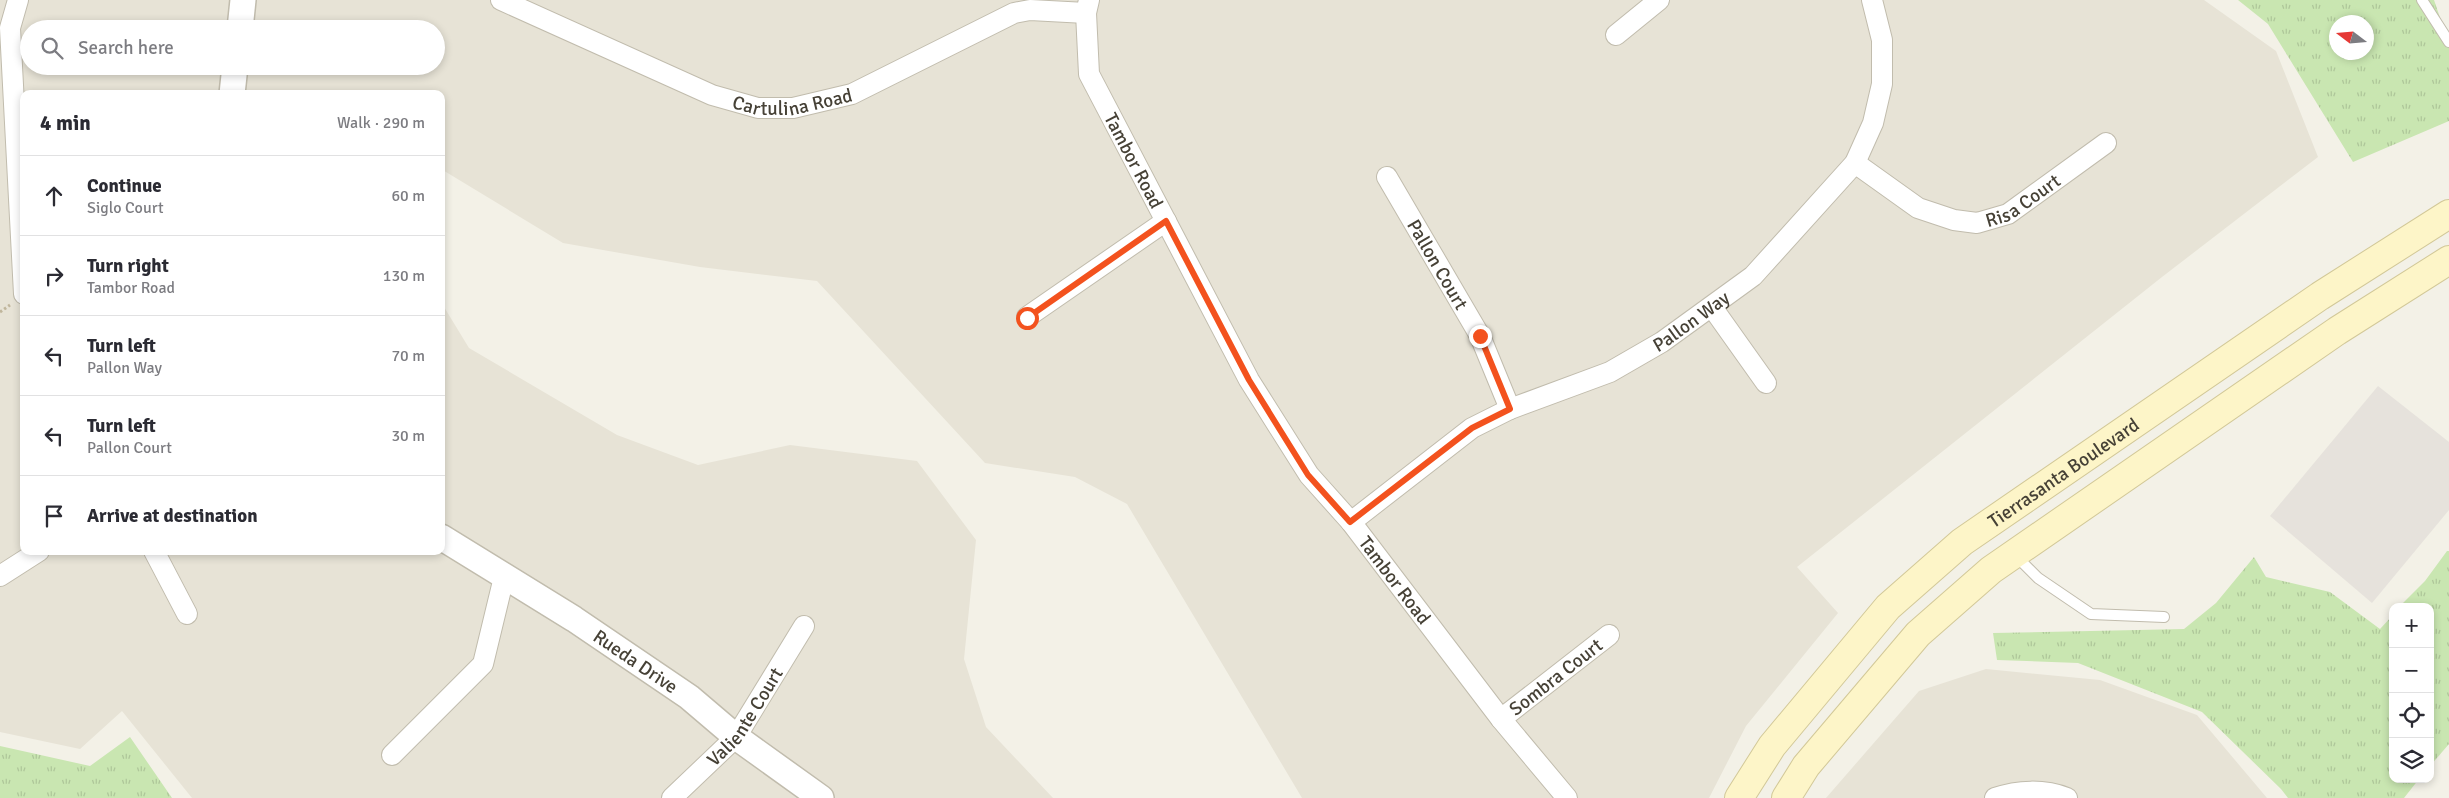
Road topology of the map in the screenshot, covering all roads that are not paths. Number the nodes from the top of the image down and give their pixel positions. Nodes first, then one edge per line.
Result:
1 (18, 0) edge
2 (243, 0) edge
3 (502, 0) edge
4 (1659, 0) edge
5 (1872, 0) edge
6 (2422, 0) edge
7 (1087, 6) edge
8 (241, 20) edge
9 (1616, 35) dead end
10 (2449, 42) edge
11 (234, 75) edge
12 (232, 90) edge
13 (2106, 143) dead end
14 (1855, 162) junction
15 (1387, 177) dead end
16 (2449, 214) edge
17 (20, 218) edge
18 (1166, 221) junction
19 (2449, 260) edge
20 (1712, 307) junction
21 (1027, 318) dead end
22 (1766, 383) dead end
23 (1510, 409) junction
24 (1350, 522) junction
25 (445, 540) edge
26 (32, 555) edge
27 (156, 555) edge
28 (2015, 555) junction
29 (0, 576) edge
30 (504, 577) junction
31 (187, 614) dead end
32 (2164, 617) dead end
33 (804, 626) dead end
34 (1609, 635) dead end
35 (1501, 719) junction
36 (736, 738) junction
37 (392, 755) dead end
38 (672, 798) edge
39 (821, 798) edge
40 (1568, 798) edge
41 (1739, 798) edge
42 (1786, 798) edge
43 (1995, 798) edge
44 (2067, 798) edge

1 - 17 street
2 - 8 street
3 - 7 street, Cartulina Road
4 - 9 street
5 - 14 street, Pallon Way
6 - 10 lane
7 - 18 street, Tambor Road
11 - 12 street
13 - 14 street, Risa Court
14 - 20 street, Pallon Way
15 - 23 street, Pallon Court
16 - 41 main road, Tierrasanta Boulevard
18 - 21 street
18 - 24 street, Tambor Road
19 - 28 main road, Tierrasanta Boulevard
20 - 22 street
20 - 23 street, Pallon Way
23 - 24 street, Pallon Way
24 - 35 street, Tambor Road
25 - 30 street, Rueda Drive
26 - 29 street
27 - 31 street
28 - 32 lane
28 - 42 main road, Tierrasanta Boulevard
30 - 36 street, Rueda Drive
30 - 37 street
33 - 36 street, Valiente Court
34 - 35 street, Sombra Court
35 - 40 street, Tambor Road
36 - 38 street, Valiente Court
36 - 39 street, Rueda Drive
43 - 44 street

